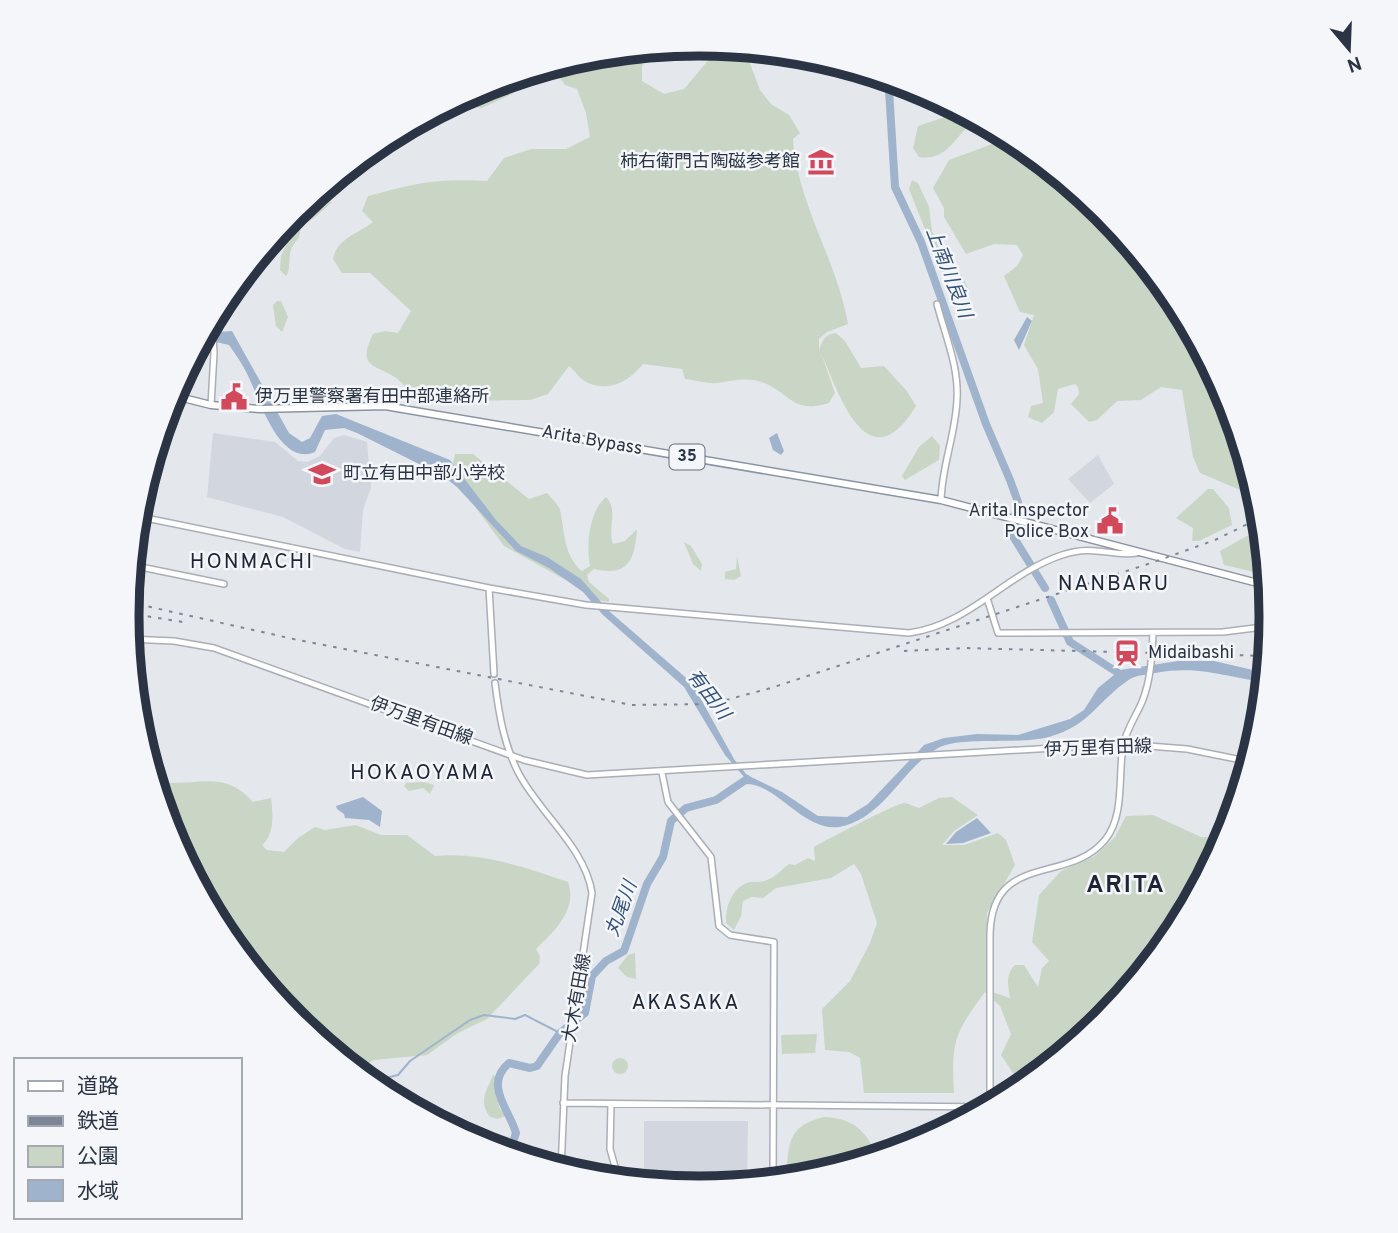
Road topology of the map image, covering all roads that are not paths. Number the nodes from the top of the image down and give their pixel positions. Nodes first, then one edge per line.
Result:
1 (937, 304) dead end
2 (213, 337) edge
3 (183, 398) edge
4 (211, 405) junction
5 (941, 500) junction
6 (147, 518) edge
7 (1091, 539) junction
8 (1075, 551) junction
9 (1141, 552) junction
10 (141, 567) edge
11 (1258, 583) edge
12 (224, 584) dead end
13 (489, 589) junction
14 (988, 598) junction
15 (1259, 628) edge
16 (1153, 633) junction
17 (140, 640) edge
18 (494, 674) dead end
19 (495, 683) dead end
20 (1123, 744) junction
21 (511, 755) junction
22 (1241, 760) edge
23 (662, 773) junction
24 (990, 1095) edge
25 (563, 1103) junction
26 (611, 1104) junction
27 (773, 1106) junction
28 (970, 1107) edge
29 (561, 1160) edge
30 (616, 1170) edge
31 (773, 1172) edge

1 - 5 street
2 - 4 street
3 - 4 highway, Arita Bypass / 35
4 - 5 highway, Arita Bypass / 35
5 - 7 highway, Arita Bypass / 35
6 - 13 street
7 - 8 street
7 - 9 highway, 35
8 - 9 street
8 - 14 street
9 - 11 highway, 35
10 - 12 street
13 - 14 street
13 - 18 street
14 - 16 street
15 - 16 street
16 - 20 street
17 - 21 street, 伊万里有田線
19 - 21 street, 大木有田線
20 - 22 street, 伊万里有田線
20 - 23 street, 伊万里有田線
20 - 24 street
21 - 23 street, 伊万里有田線
21 - 25 street, 大木有田線
23 - 27 street
25 - 26 street
25 - 29 street, 大木有田線
26 - 27 street
26 - 30 street
27 - 28 street
27 - 31 street

